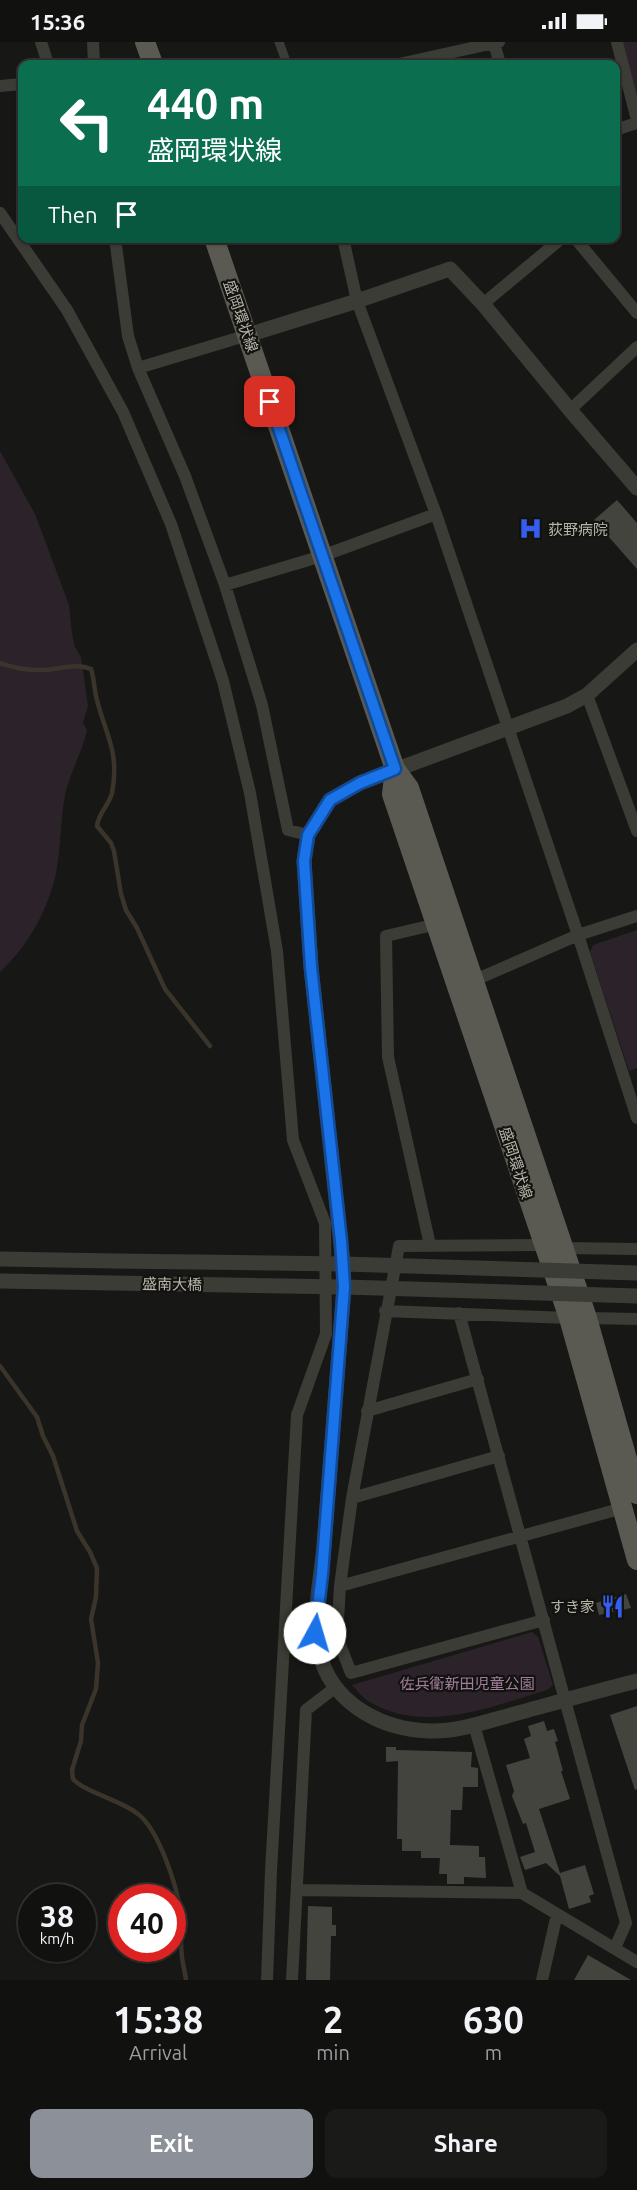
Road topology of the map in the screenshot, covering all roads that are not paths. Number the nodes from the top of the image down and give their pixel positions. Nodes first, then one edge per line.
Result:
1 (41, 42) edge
2 (93, 42) edge
3 (145, 42) edge
4 (279, 42) edge
5 (617, 42) edge
6 (496, 43) edge
7 (47, 60) edge
8 (94, 60) edge
9 (152, 60) edge
10 (286, 60) edge
11 (417, 60) edge
12 (499, 60) edge
13 (18, 84) edge
14 (0, 86) edge
15 (637, 122) edge
16 (620, 128) edge
17 (0, 213) edge
18 (18, 239) edge
19 (21, 243) edge
20 (116, 243) edge
21 (216, 243) edge
22 (344, 243) edge
23 (556, 243) edge
24 (578, 243) edge
25 (357, 302) junction
26 (483, 304) junction
27 (637, 313) edge
28 (248, 335) junction
29 (637, 347) edge
30 (138, 368) junction
31 (570, 410) junction
32 (636, 485) edge
33 (436, 514) junction
34 (322, 556) junction
35 (225, 585) junction
36 (637, 650) edge
37 (587, 695) junction
38 (508, 728) junction
39 (395, 769) junction
40 (636, 824) edge
41 (308, 835) junction
42 (637, 916) edge
43 (437, 924) junction
44 (578, 935) junction
45 (475, 980) junction
46 (637, 1118) edge
47 (430, 1245) junction
48 (543, 1245) junction
49 (563, 1248) junction
50 (637, 1248) edge
51 (0, 1259) edge
52 (343, 1264) junction
53 (637, 1273) edge
54 (0, 1281) edge
55 (344, 1287) junction
56 (637, 1296) edge
57 (385, 1311) junction
58 (459, 1313) junction
59 (578, 1318) junction
60 (637, 1319) edge
61 (478, 1378) junction
62 (367, 1411) junction
63 (499, 1456) junction
64 (637, 1494) edge
65 (352, 1498) junction
66 (623, 1508) junction
67 (519, 1537) junction
68 (637, 1560) edge
69 (340, 1586) junction
70 (544, 1620) junction
71 (637, 1681) edge
72 (336, 1687) junction
73 (565, 1700) junction
74 (474, 1725) junction
75 (297, 1890) junction
76 (522, 1893) junction
77 (557, 1914) junction
78 (615, 1948) junction
79 (637, 1962) edge
80 (267, 1980) edge
81 (292, 1980) edge
82 (542, 1980) edge

1 - 7 street
2 - 8 street
3 - 9 main road
4 - 10 street
5 - 15 street
6 - 11 street
6 - 12 street
13 - 14 street
15 - 16 street
17 - 18 street
19 - 80 street
20 - 30 street
21 - 28 main road, 盛岡環状線
22 - 25 street
23 - 26 street
24 - 27 street
25 - 26 street
25 - 28 street
25 - 33 street
26 - 31 street
28 - 30 street
28 - 34 main road, 盛岡環状線
29 - 31 street
30 - 35 street
31 - 32 street
33 - 34 street
33 - 38 street
34 - 35 street
34 - 39 main road, 盛岡環状線
35 - 41 street
36 - 37 street
37 - 38 street
37 - 40 street
38 - 39 street
38 - 44 street
39 - 41 street
39 - 43 main road, 盛岡環状線
39 - 45 main road, 盛岡環状線
41 - 52 street
42 - 44 street
43 - 47 street
43 - 48 main road, 盛岡環状線
44 - 45 street
44 - 46 street
45 - 49 main road, 盛岡環状線
47 - 48 street
47 - 57 street
48 - 59 main road, 盛岡環状線
49 - 50 street
49 - 59 main road, 盛岡環状線
51 - 52 street, 盛南大橋, bridge
52 - 53 street, 盛南大橋, bridge
52 - 55 street
54 - 55 street, 盛南大橋, bridge
55 - 56 street, 盛南大橋, bridge
55 - 72 street
57 - 58 street
57 - 62 street
58 - 59 street
58 - 61 street
59 - 60 street
59 - 64 main road, 盛岡環状線
59 - 66 main road, 盛岡環状線
61 - 62 street
61 - 63 street
62 - 65 street
63 - 65 street
63 - 67 street
65 - 69 street
66 - 67 street
66 - 68 main road, 盛岡環状線
67 - 69 street
67 - 70 street
69 - 70 street
70 - 73 street
71 - 73 street
72 - 74 street
72 - 75 street
73 - 74 street
73 - 78 street
74 - 76 street
75 - 76 street
75 - 81 street
76 - 77 street
77 - 78 street
77 - 82 street
78 - 79 street

